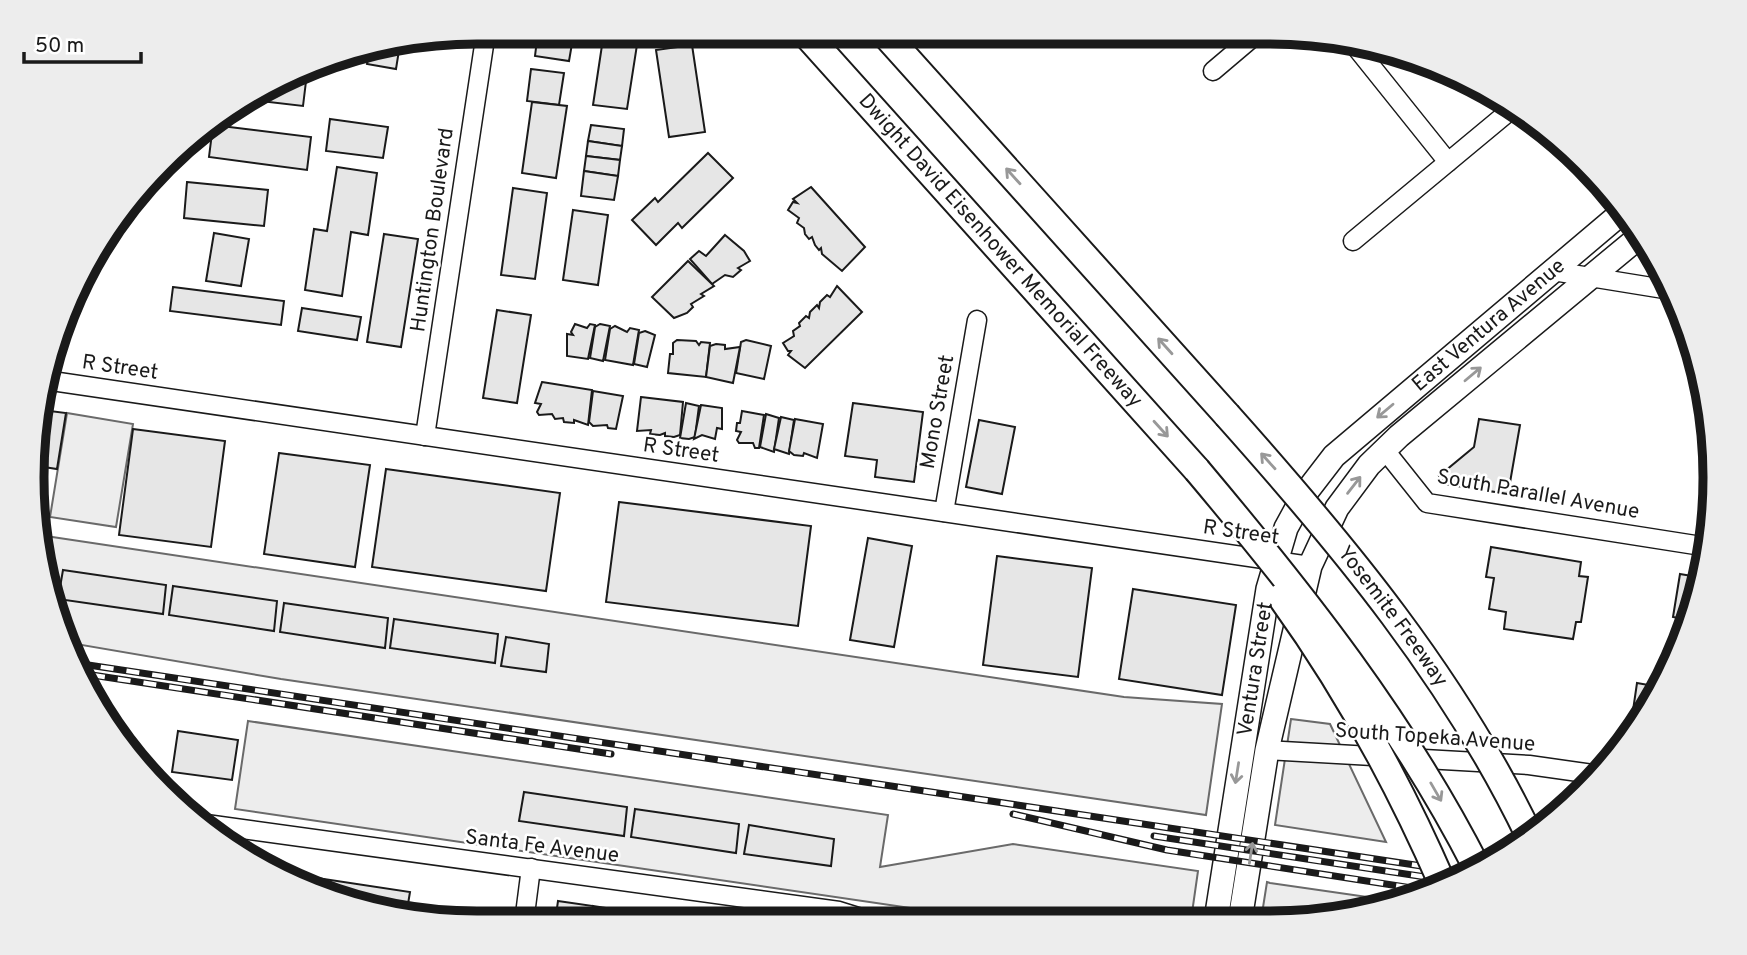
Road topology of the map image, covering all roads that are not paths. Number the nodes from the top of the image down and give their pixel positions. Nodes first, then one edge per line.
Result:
1 (484, 44) edge
2 (815, 44) edge
3 (894, 44) edge
4 (1245, 44) edge
5 (1361, 54) edge
6 (1213, 71) dead end
7 (1506, 114) edge
8 (1448, 162) junction
9 (1617, 217) edge
10 (1353, 242) dead end
11 (1633, 242) edge
12 (1553, 271) junction
13 (1589, 277) junction
14 (1660, 288) edge
15 (977, 320) dead end
16 (55, 381) edge
17 (425, 436) junction
18 (1351, 440) joint
19 (1384, 449) junction
20 (1189, 462) junction
21 (944, 512) junction
22 (1698, 545) edge
23 (1275, 561) junction
24 (1310, 566) junction
25 (1267, 750) junction
26 (1586, 773) edge
27 (219, 826) edge
28 (1525, 828) edge
29 (1473, 860) edge
30 (531, 868) junction
31 (1439, 876) edge
32 (525, 911) edge
33 (839, 911) edge
34 (1217, 911) edge
35 (1241, 911) edge

1 - 17 street, Huntington Boulevard
2 -> 20 highway, Dwight David Eisenhower Memorial Freeway
28 -> 3 highway, Yosemite Freeway, bridge
4 - 6 street
5 - 8 street
7 - 8 street
8 - 10 street
9 - 12 main road, East Ventura Avenue
11 - 13 main road, East Ventura Avenue
12 - 13 street
12 -> 18 main road, East Ventura Avenue
13 - 14 street
19 -> 13 main road, East Ventura Avenue
15 - 21 street, Mono Street
16 - 17 street, R Street
17 - 21 street, R Street
18 - 23 main road, Ventura Street
19 - 22 street, South Parallel Avenue
24 -> 19 main road, Ventura Street
20 -> 29 highway, bridge
20 - 31 highway, bridge
21 - 23 street, R Street
23 - 24 street, R Street
23 -> 34 main road, Ventura Street
24 - 25 main road, Ventura Street
25 - 26 street, South Topeka Avenue
35 -> 25 main road, Ventura Street
27 - 30 street, Santa Fe Avenue
30 - 32 street
30 - 33 street, Santa Fe Avenue

